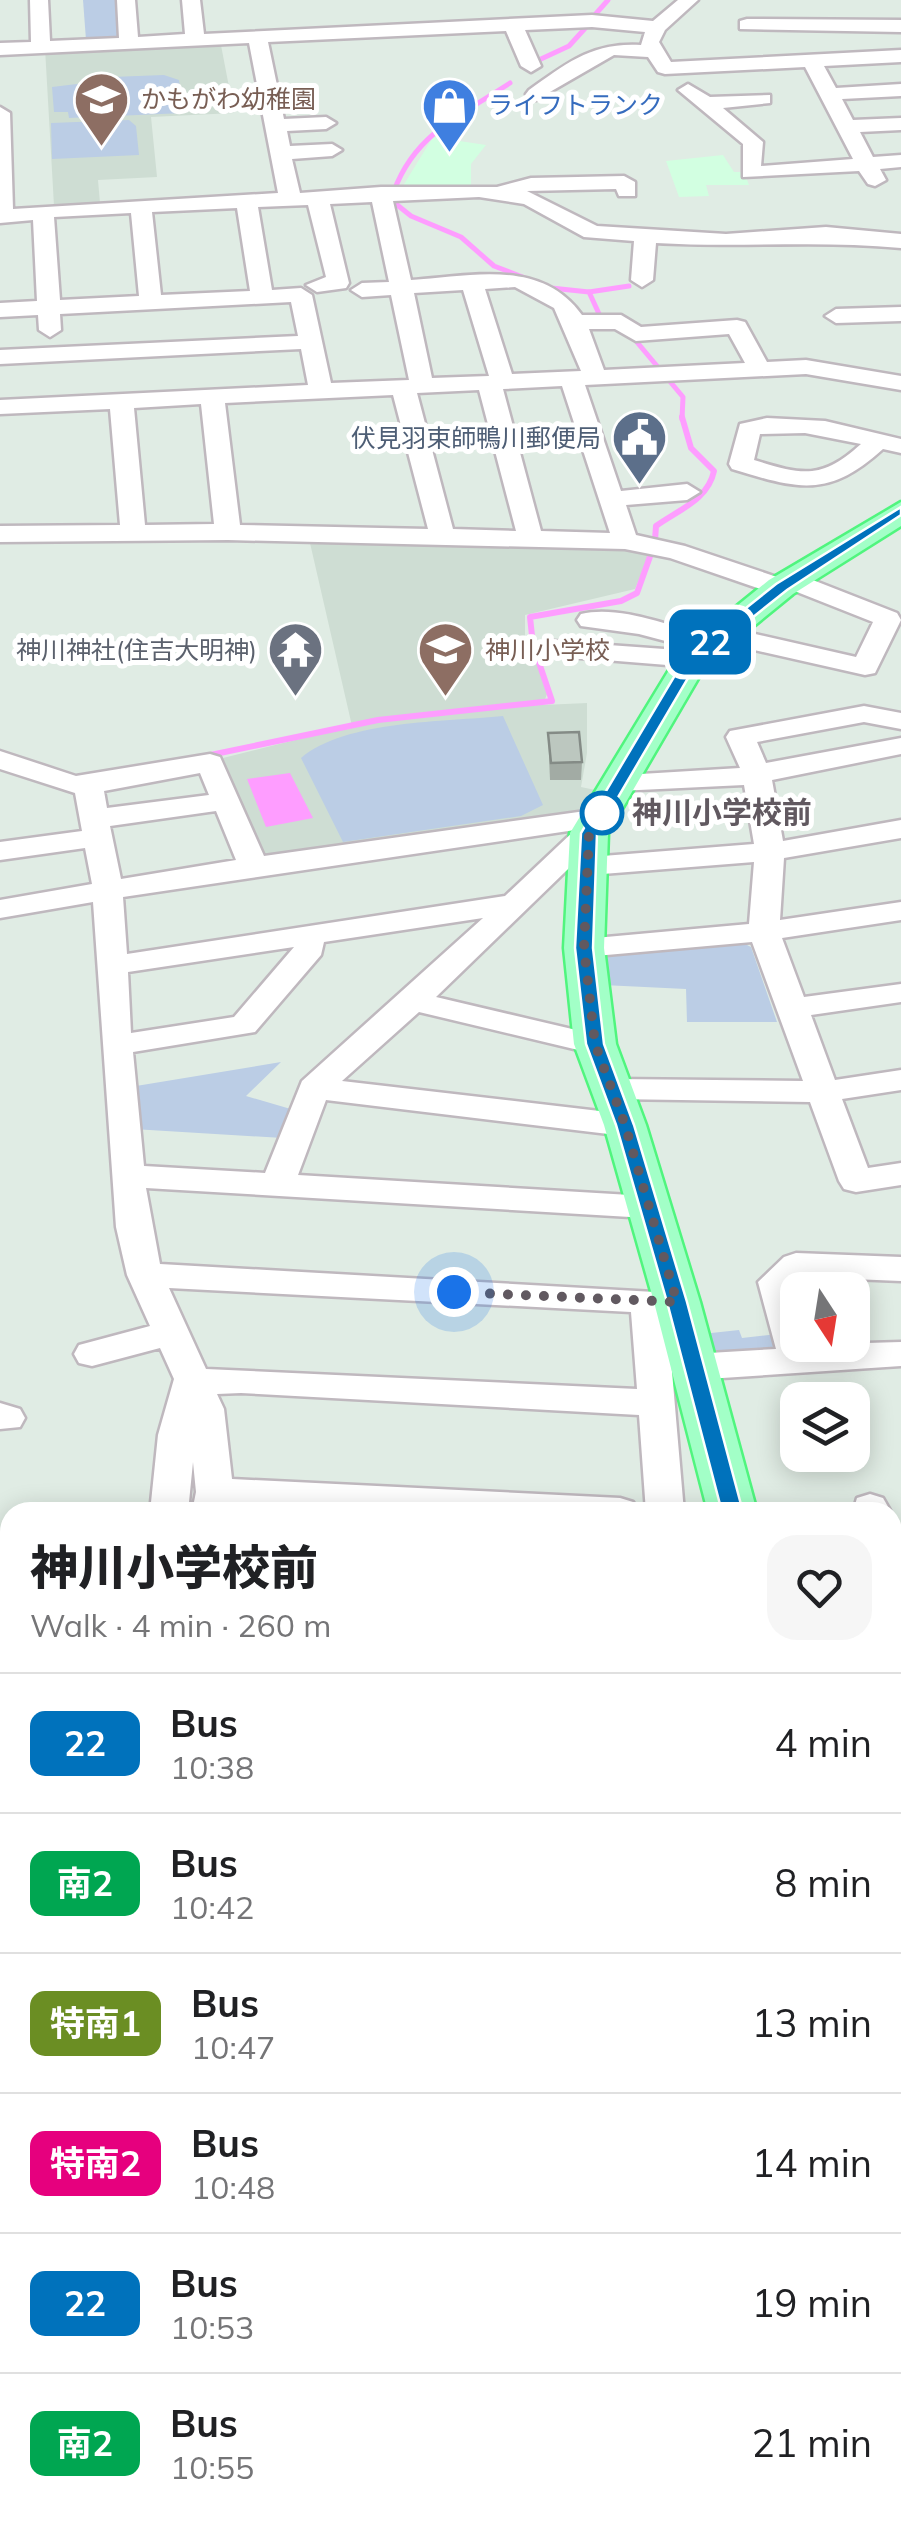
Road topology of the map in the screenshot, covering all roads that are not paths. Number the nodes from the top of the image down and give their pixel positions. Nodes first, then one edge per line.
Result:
1 (39, 0) edge
2 (126, 0) edge
3 (191, 0) edge
4 (580, 0) edge
5 (650, 0) edge
6 (743, 0) edge
7 (687, 2) edge
8 (588, 21) junction
9 (512, 24) junction
10 (747, 25) junction
11 (901, 26) edge
12 (657, 27) junction
13 (257, 35) junction
14 (195, 38) junction
15 (129, 40) junction
16 (41, 45) junction
17 (0, 49) edge
18 (655, 51) junction
19 (901, 56) edge
20 (810, 58) junction
21 (755, 62) junction
22 (901, 90) edge
23 (828, 94) junction
24 (762, 99) dead end
25 (0, 113) edge
26 (326, 123) dead end
27 (901, 124) edge
28 (275, 126) junction
29 (845, 127) junction
30 (332, 150) dead end
31 (281, 153) junction
32 (901, 161) edge
33 (863, 164) junction
34 (148, 178) dead end
35 (338, 178) dead end
36 (624, 182) dead end
37 (890, 186) edge
38 (288, 190) junction
39 (391, 192) junction
40 (500, 192) junction
41 (317, 196) junction
42 (246, 200) junction
43 (146, 205) junction
44 (43, 212) junction
45 (1, 217) edge
46 (646, 237) junction
47 (862, 237) junction
48 (901, 241) edge
49 (642, 280) dead end
50 (472, 284) junction
51 (402, 287) junction
52 (262, 297) junction
53 (151, 303) junction
54 (48, 308) junction
55 (0, 310) edge
56 (901, 314) edge
57 (836, 316) dead end
58 (575, 322) junction
59 (311, 342) junction
60 (0, 357) edge
61 (759, 368) junction
62 (718, 370) junction
63 (583, 377) junction
64 (53, 379) junction
65 (496, 382) junction
66 (901, 383) edge
67 (413, 386) junction
68 (321, 390) junction
69 (212, 396) junction
70 (730, 397) dead end
71 (120, 401) junction
72 (0, 407) edge
73 (889, 443) edge
74 (688, 492) dead end
75 (611, 499) junction
76 (901, 512) edge
77 (1, 528) edge
78 (228, 532) junction
79 (134, 533) junction
80 (443, 538) junction
81 (531, 540) junction
82 (625, 541) junction
83 (786, 584) junction
84 (590, 620) dead end
85 (706, 646) junction
86 (553, 649) dead end
87 (901, 722) edge
88 (901, 746) edge
89 (0, 760) edge
90 (756, 772) junction
91 (88, 784) junction
92 (226, 802) junction
93 (599, 825) junction
94 (95, 829) junction
95 (901, 829) edge
96 (0, 851) edge
97 (770, 852) junction
98 (253, 866) junction
99 (108, 890) junction
100 (513, 904) junction
101 (0, 909) edge
102 (901, 911) edge
103 (764, 932) junction
104 (306, 935) junction
105 (584, 948) junction
106 (112, 965) junction
107 (901, 992) edge
108 (413, 1001) junction
109 (792, 1008) junction
110 (595, 1044) junction
111 (116, 1045) junction
112 (901, 1080) edge
113 (314, 1088) junction
114 (823, 1092) junction
115 (619, 1107) junction
116 (901, 1174) edge
117 (128, 1176) junction
118 (278, 1184) junction
119 (647, 1207) junction
120 (901, 1269) edge
121 (788, 1272) edge
122 (145, 1275) junction
123 (663, 1302) junction
124 (172, 1333) junction
125 (92, 1354) dead end
126 (901, 1354) edge
127 (870, 1356) edge
128 (782, 1362) edge
129 (692, 1368) junction
130 (191, 1382) junction
131 (658, 1403) junction
132 (170, 1502) edge
133 (213, 1502) edge
134 (664, 1502) edge
135 (729, 1502) edge

1 - 16 street
2 - 15 street
3 - 14 street
4 - 8 street
5 - 7 street
6 - 10 street
7 - 12 street
8 - 9 street
8 - 12 street
9 - 13 street
9 - 18 street
10 - 11 street
10 - 21 street
12 - 18 street
13 - 14 street
13 - 28 street
14 - 15 street
15 - 16 street
16 - 17 street
18 - 21 street
19 - 20 street
20 - 21 street
20 - 23 street
22 - 23 street
23 - 29 street
24 - 33 street
25 - 45 street
26 - 28 street
27 - 29 street
28 - 31 street
29 - 33 street
30 - 31 street
31 - 38 street
32 - 33 street
33 - 37 street
34 - 43 street
35 - 38 street
36 - 40 street
37 - 47 street
38 - 41 street
38 - 42 street
39 - 40 street
39 - 41 street
39 - 51 street
40 - 46 street
41 - 51 street
42 - 43 street
42 - 52 street
43 - 44 street
43 - 53 street
44 - 45 street
44 - 54 street
46 - 47 street
46 - 49 street
47 - 48 street
50 - 51 street
50 - 58 street
50 - 65 street
51 - 67 street
52 - 53 street
52 - 59 street
53 - 54 street
54 - 55 street
54 - 64 street
56 - 57 street
58 - 61 street
58 - 63 street
59 - 64 street
59 - 68 street
60 - 64 street
61 - 62 street
61 - 66 street
62 - 63 street
62 - 70 street
63 - 65 street
63 - 75 street
64 - 71 street
64 - 72 street
65 - 67 street
65 - 81 street
67 - 68 street
67 - 80 street
68 - 69 street
69 - 71 street
69 - 78 street
71 - 79 street
73 - 73 street
74 - 75 street
75 - 82 street
76 - 83 main road
77 - 79 street
78 - 79 street
78 - 80 street
80 - 81 street
81 - 82 street
82 - 83 street
83 - 85 main road
83 - 85 street
84 - 85 street
85 - 86 street
85 - 93 main road
87 - 90 street
88 - 90 street
89 - 91 street
90 - 93 street
90 - 97 street
91 - 92 street
91 - 94 street
92 - 94 street
92 - 98 street
93 - 97 street
93 - 98 street
93 - 100 street
93 - 105 main road
94 - 96 street
94 - 99 street
95 - 97 street
97 - 103 street
98 - 99 street
99 - 101 street
99 - 106 street
100 - 104 street
100 - 108 street
102 - 103 street
103 - 105 street
103 - 109 street
104 - 106 street
104 - 111 street
105 - 110 main road
106 - 111 street
107 - 109 street
108 - 110 street
108 - 113 street
109 - 114 street
110 - 115 main road
111 - 117 street
112 - 114 street
113 - 115 street
113 - 118 street
114 - 115 street
114 - 116 street
115 - 119 main road
117 - 118 street
117 - 122 street
118 - 119 street
119 - 123 main road
120 - 121 street
122 - 123 street
122 - 124 street
123 - 129 main road
123 - 131 street
124 - 125 street
124 - 130 street
126 - 127 street
128 - 129 street
129 - 135 main road
130 - 131 street
130 - 132 street
130 - 133 street
131 - 134 street

